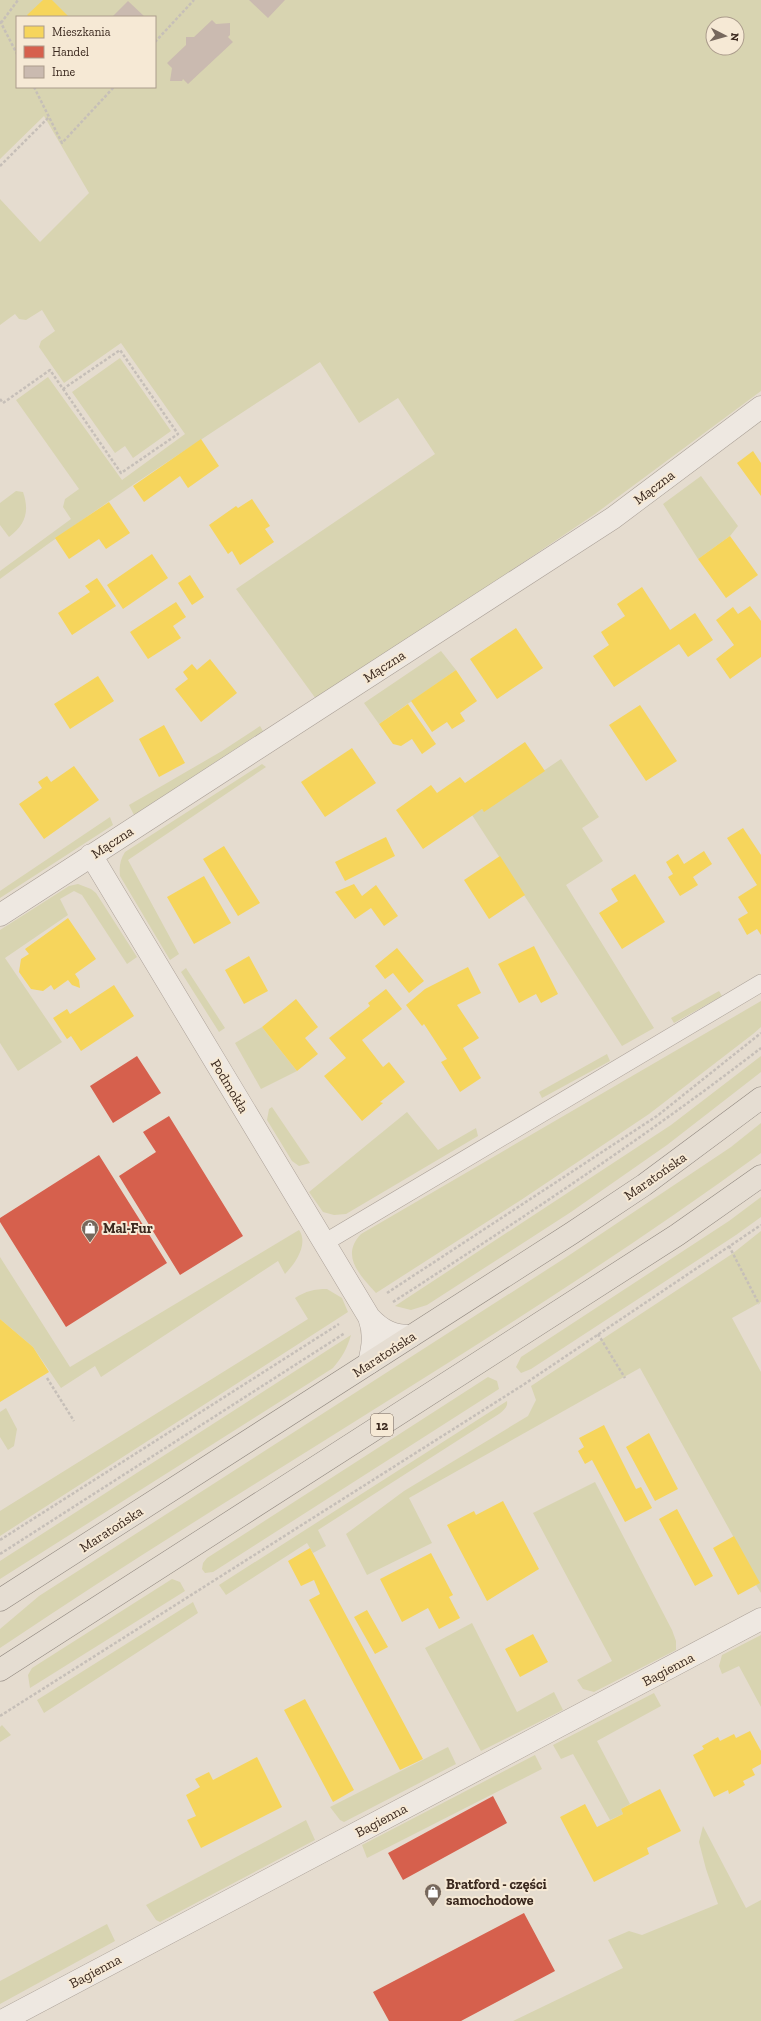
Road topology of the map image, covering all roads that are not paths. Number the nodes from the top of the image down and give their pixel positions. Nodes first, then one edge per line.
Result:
1 (761, 407) edge
2 (91, 855) junction
3 (0, 915) edge
4 (761, 983) edge
5 (761, 1098) edge
6 (761, 1176) edge
7 (324, 1243) junction
8 (369, 1317) junction
9 (412, 1336) junction
10 (369, 1363) junction
11 (0, 1600) edge
12 (761, 1620) edge
13 (0, 1670) edge
14 (2, 2021) edge

1 - 2 street, Mączna
2 - 3 street, Mączna
2 - 7 street, Podmokła
4 - 7 lane
5 - 9 main road, Maratońska
6 - 13 main road, 12
7 - 8 street, Podmokła
8 - 9 street, Podmokła
8 - 10 street, Podmokła
9 - 10 main road, Maratońska
10 - 11 main road, Maratońska
12 - 14 street, Bagienna

